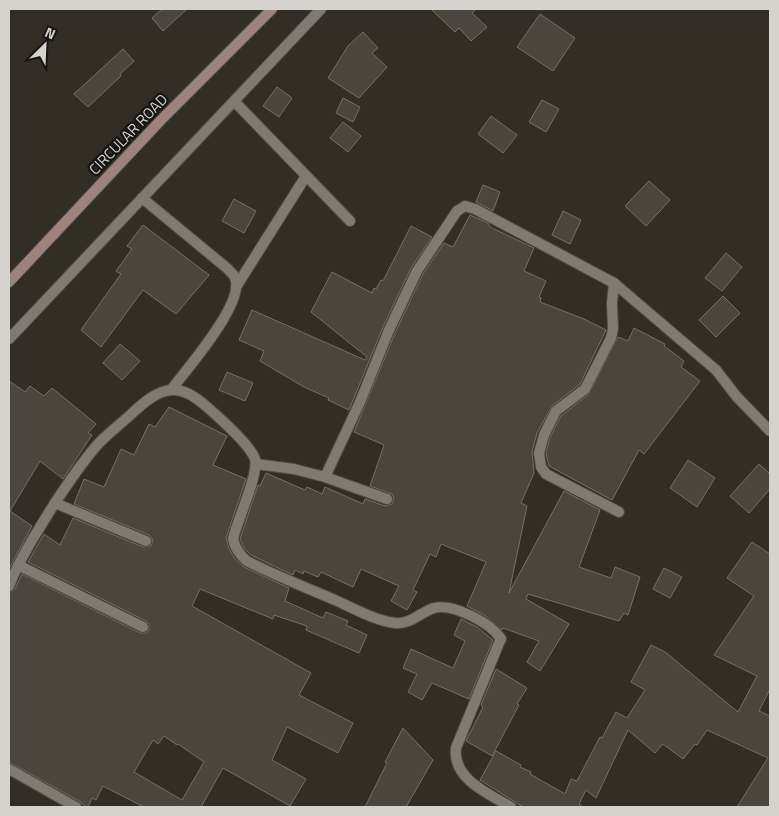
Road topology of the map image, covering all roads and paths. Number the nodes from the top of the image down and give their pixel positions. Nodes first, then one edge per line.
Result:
1 (272, 9) edge
2 (321, 9) edge
3 (234, 101) junction
4 (306, 176) junction
5 (142, 198) junction
6 (350, 221) dead end
7 (9, 282) edge
8 (614, 283) junction
9 (236, 287) junction
10 (9, 339) edge
11 (171, 390) junction
12 (770, 431) edge
13 (256, 464) junction
14 (325, 477) junction
15 (387, 500) dead end
16 (55, 503) junction
17 (619, 512) dead end
18 (146, 542) dead end
19 (18, 565) junction
20 (9, 586) edge
21 (143, 627) dead end
22 (9, 769) edge
23 (76, 807) edge
24 (511, 807) edge

1 - 7 main road, CIRCULAR ROAD
2 - 3 street
3 - 4 street
3 - 5 street
4 - 6 street
4 - 9 street
5 - 9 street
5 - 10 street
8 - 12 street
8 - 14 street
8 - 17 street
9 - 11 street
11 - 13 street
11 - 16 street
13 - 14 street
13 - 24 street
14 - 15 street
16 - 18 street
16 - 19 street
19 - 20 street
19 - 21 street
22 - 23 street

